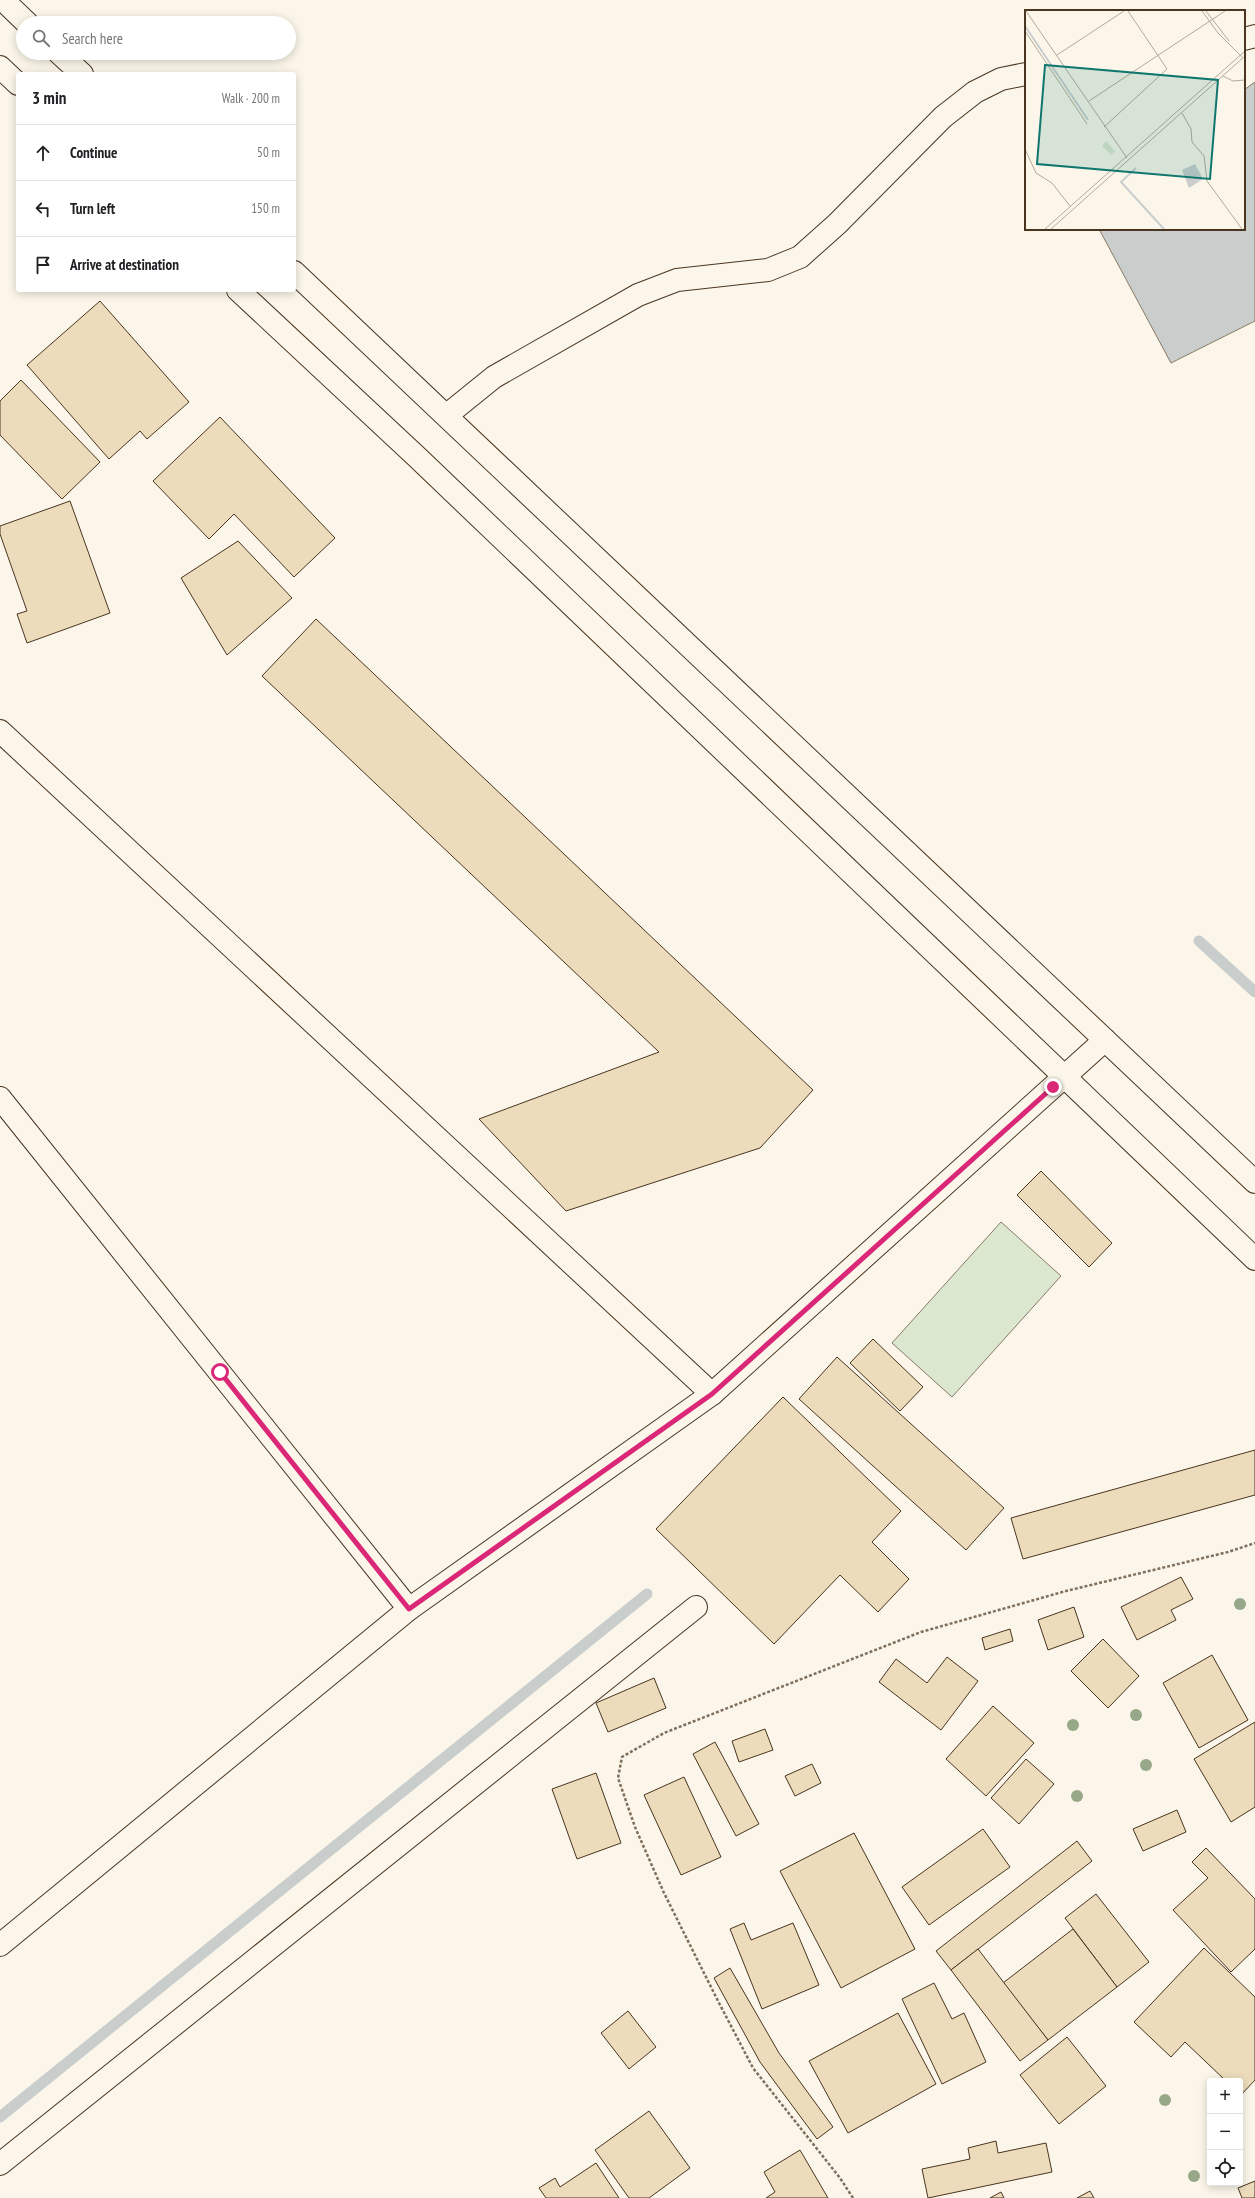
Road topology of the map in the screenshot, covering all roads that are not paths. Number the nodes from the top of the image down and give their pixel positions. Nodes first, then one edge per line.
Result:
1 (3, 0) edge
2 (20, 16) edge
3 (1255, 36) edge
4 (1245, 39) edge
5 (67, 60) edge
6 (0, 67) edge
7 (80, 72) edge
8 (1025, 74) edge
9 (16, 82) edge
10 (296, 274) edge
11 (240, 292) edge
12 (447, 415) junction
13 (0, 731) edge
14 (1105, 1040) junction
15 (1065, 1077) junction
16 (0, 1098) edge
17 (1255, 1182) edge
18 (1255, 1258) edge
19 (712, 1394) junction
20 (696, 1607) dead end
21 (409, 1609) junction
22 (0, 1945) edge
23 (0, 2164) edge

1 - 2 main road
3 - 4 main road
5 - 7 main road
6 - 9 main road
8 - 12 main road
10 - 12 main road
11 - 15 main road
12 - 14 main road
13 - 19 main road
14 - 15 main road
14 - 17 main road
15 - 18 main road
15 - 19 main road
16 - 21 main road
19 - 21 main road
20 - 23 main road
21 - 22 main road

